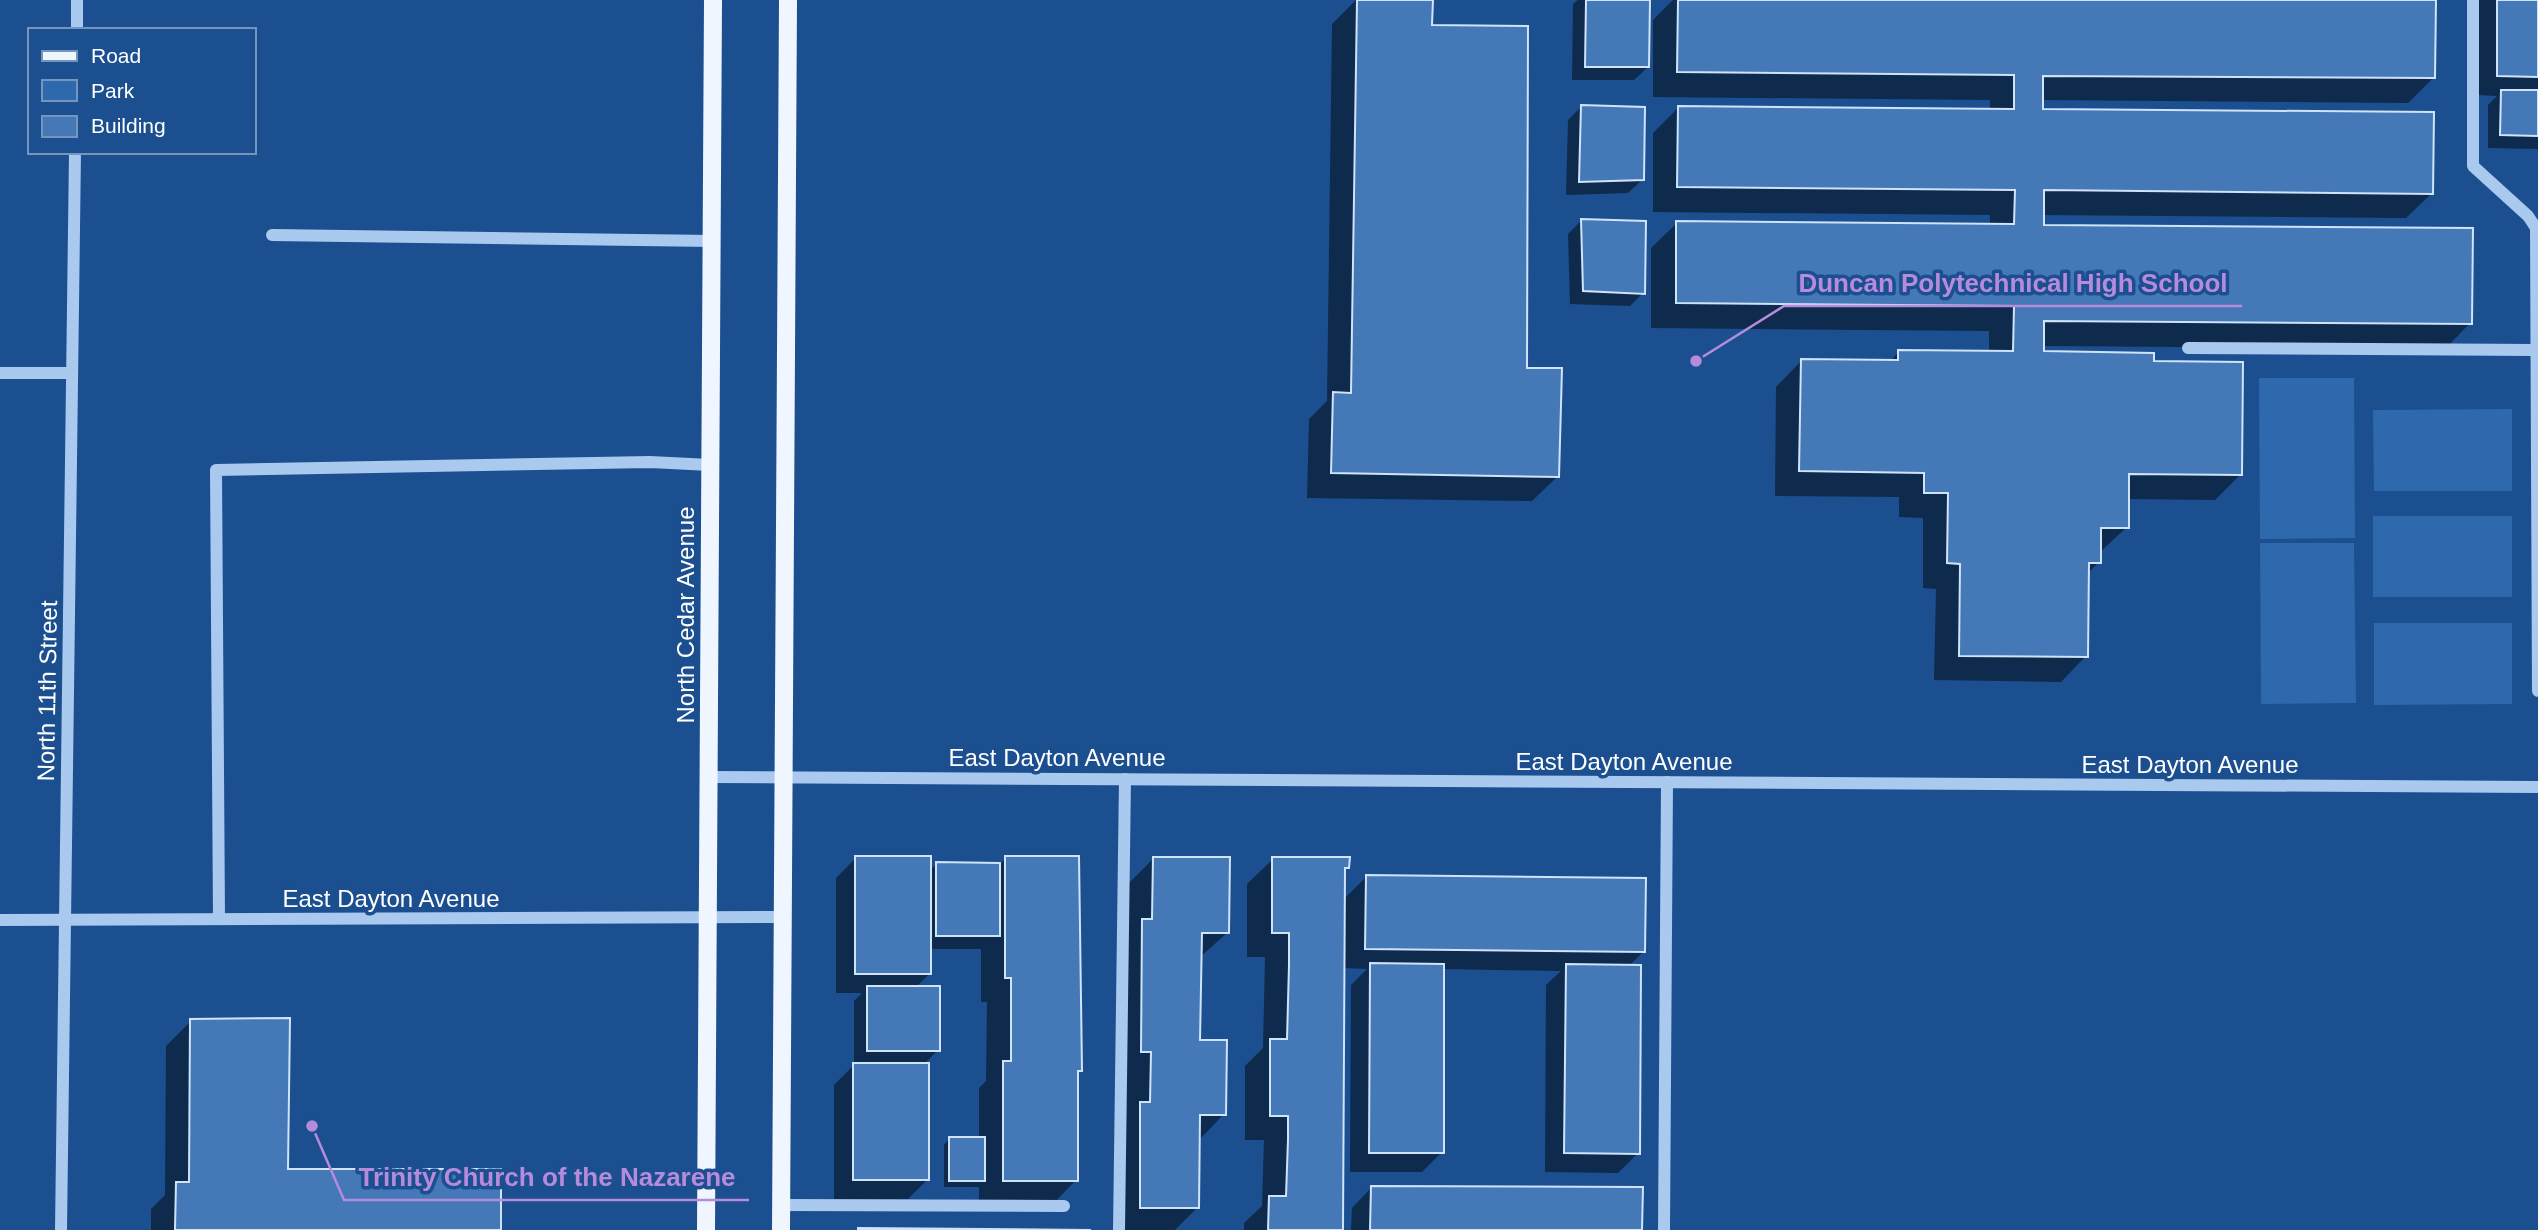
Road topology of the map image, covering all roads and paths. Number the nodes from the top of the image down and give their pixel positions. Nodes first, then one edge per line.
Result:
1 (77, 0) edge
2 (713, 0) edge
3 (788, 0) edge
4 (2473, 0) edge
5 (77, 28) edge
6 (75, 154) edge
7 (272, 234) dead end
8 (713, 242) junction
9 (2188, 348) dead end
10 (2536, 351) edge
11 (0, 373) edge
12 (72, 373) junction
13 (2537, 439) edge
14 (710, 465) junction
15 (2538, 691) edge
16 (709, 776) junction
17 (783, 776) junction
18 (1125, 779) junction
19 (1667, 782) junction
20 (2538, 787) edge
21 (708, 917) junction
22 (782, 917) junction
23 (65, 919) junction
24 (219, 919) junction
25 (0, 920) edge
26 (781, 1205) junction
27 (1064, 1206) dead end
28 (61, 1230) edge
29 (706, 1230) edge
30 (781, 1230) edge
31 (1119, 1230) edge
32 (1664, 1230) edge

1 - 5 street
2 - 8 main road, North Cedar Avenue
3 - 17 main road
4 - 10 street
6 - 12 street, North 11th Street
7 - 8 street
8 - 14 main road, North Cedar Avenue
9 - 10 street
10 - 13 street
11 - 12 street
12 - 23 street, North 11th Street
13 - 15 street
14 - 16 main road, North Cedar Avenue
14 - 24 street
16 - 17 street, East Dayton Avenue
16 - 21 main road, North Cedar Avenue
17 - 18 street, East Dayton Avenue
17 - 22 main road
18 - 19 street, East Dayton Avenue
18 - 31 street
19 - 20 street, East Dayton Avenue
19 - 32 street
21 - 22 street, East Dayton Avenue
21 - 24 street, East Dayton Avenue
21 - 29 main road, North Cedar Avenue
22 - 26 main road
23 - 24 street, East Dayton Avenue
23 - 25 street, East Dayton Avenue
23 - 28 street, North 11th Street
26 - 27 street
26 - 30 main road

